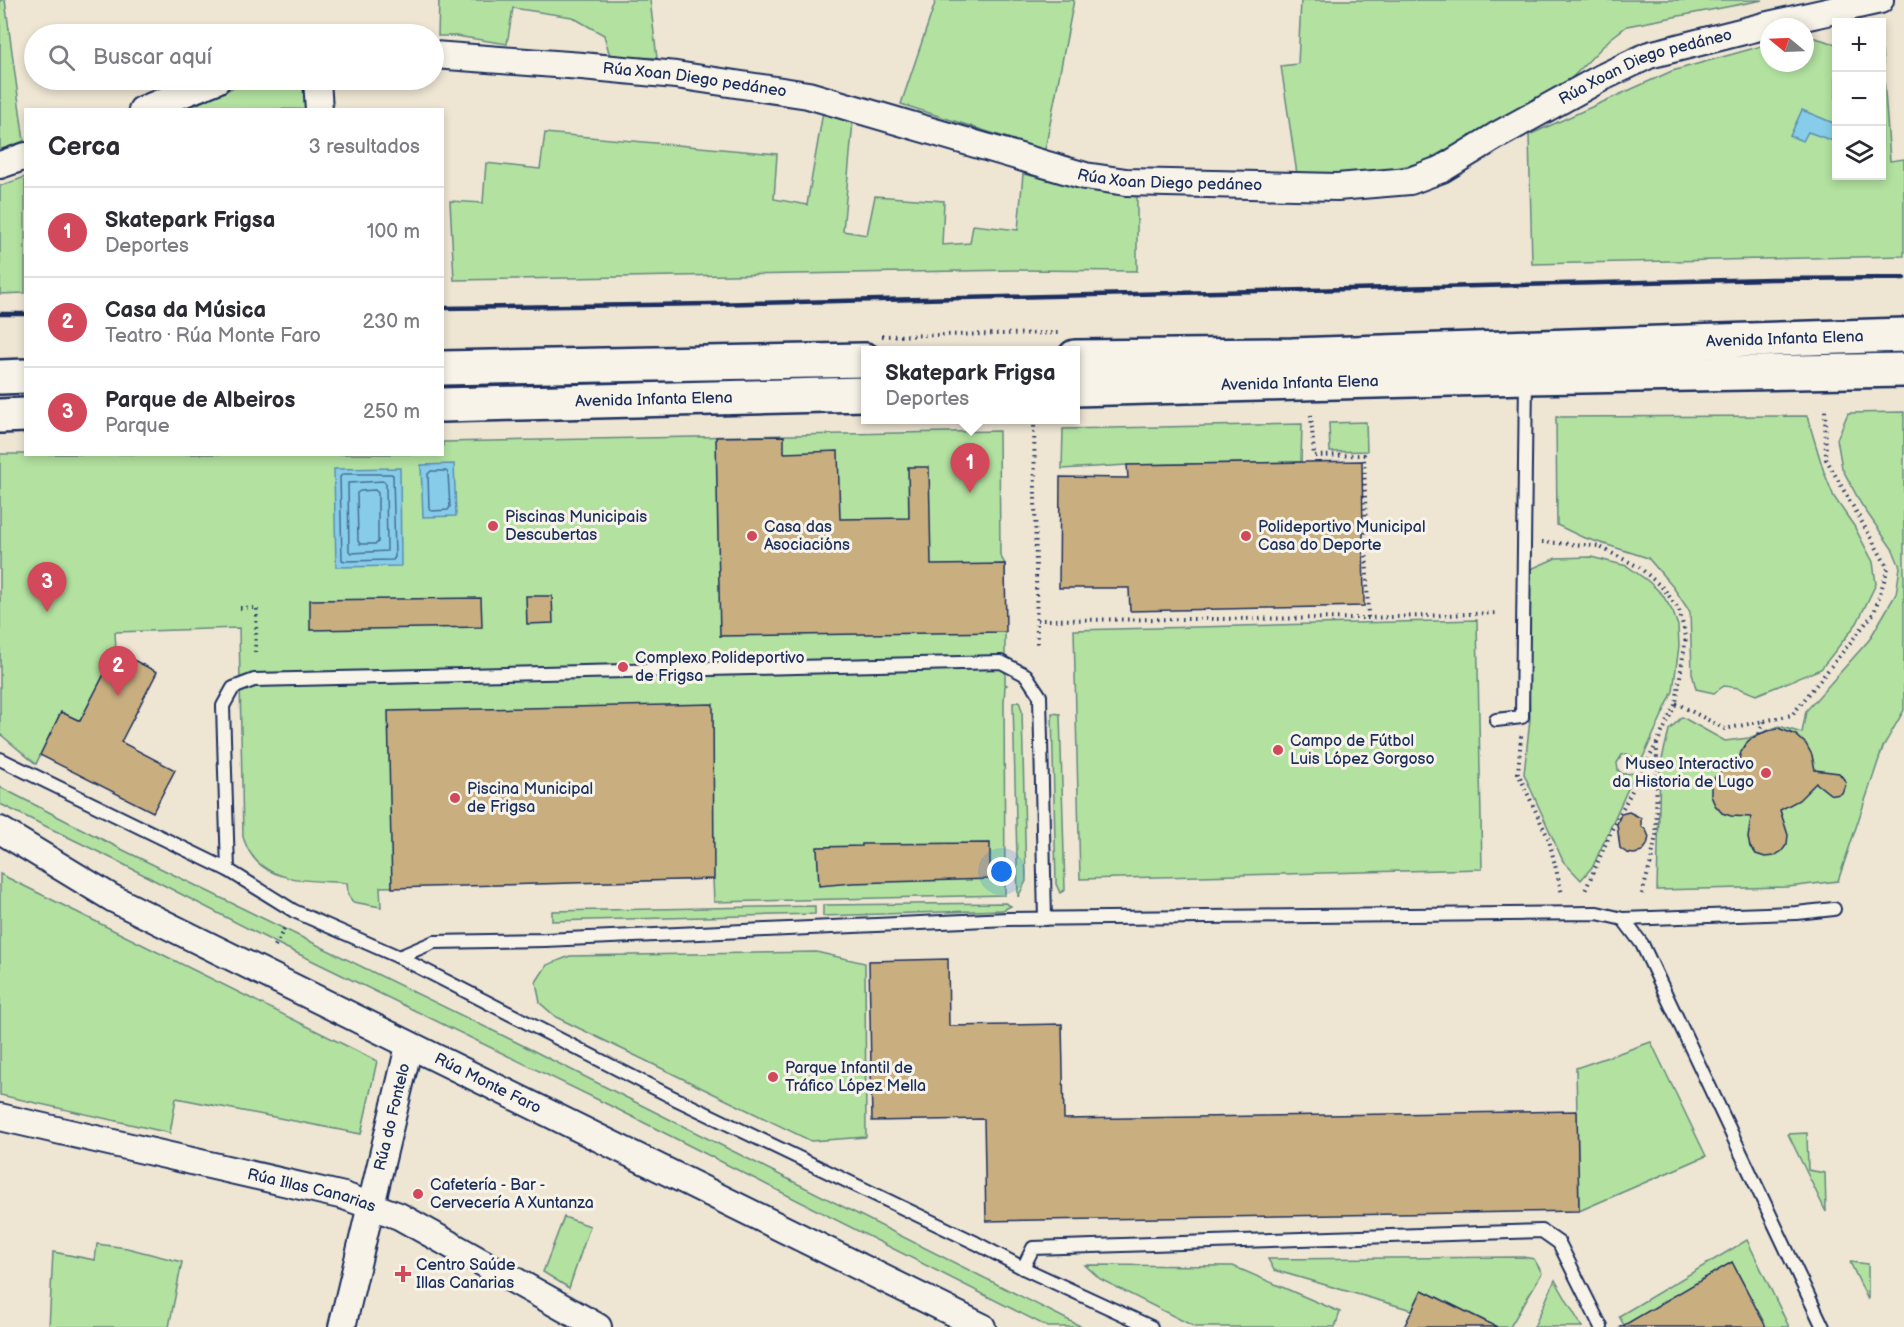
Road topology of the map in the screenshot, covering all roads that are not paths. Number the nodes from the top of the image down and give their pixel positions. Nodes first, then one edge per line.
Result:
1 (1880, 0) edge
2 (444, 56) edge
3 (192, 90) edge
4 (318, 90) edge
5 (147, 108) edge
6 (319, 108) edge
7 (24, 157) edge
8 (0, 165) edge
9 (1904, 335) edge
10 (1080, 357) edge
11 (861, 360) edge
12 (1524, 362) junction
13 (444, 368) edge
14 (1904, 370) edge
15 (24, 376) edge
16 (0, 377) edge
17 (1080, 389) edge
18 (861, 394) edge
19 (444, 405) edge
20 (24, 415) edge
21 (0, 416) edge
22 (1496, 720) dead end
23 (0, 759) edge
24 (0, 830) edge
25 (228, 870) junction
26 (1834, 909) dead end
27 (1045, 919) junction
28 (1623, 920) junction
29 (399, 957) junction
30 (408, 1046) junction
31 (0, 1117) edge
32 (370, 1204) junction
33 (1023, 1268) junction
34 (342, 1327) edge
35 (598, 1327) edge
36 (982, 1327) edge
37 (1151, 1327) edge
38 (1601, 1327) edge
39 (1823, 1327) edge

1 - 2 street, Rúa Xoan Diego pedáneo
3 - 5 street
4 - 6 street
7 - 8 street
9 - 12 street, Avenida Infanta Elena
10 - 12 street, Avenida Infanta Elena
11 - 13 street, Avenida Infanta Elena
12 - 14 street, Avenida Infanta Elena
12 - 17 street, Avenida Infanta Elena
12 - 22 lane
15 - 16 street
18 - 19 street, Avenida Infanta Elena
20 - 21 street
23 - 25 lane
24 - 30 street, Rúa Monte Faro
25 - 27 lane
25 - 29 lane
26 - 28 lane
27 - 28 lane
27 - 29 lane
28 - 39 lane
29 - 33 lane
30 - 32 street, Rúa do Fontelo
30 - 36 street, Rúa Monte Faro
31 - 32 street, Rúa Illas Canarias
32 - 34 street, Rúa do Fontelo
32 - 35 street, Rúa Illas Canarias
33 - 37 lane
33 - 38 lane

